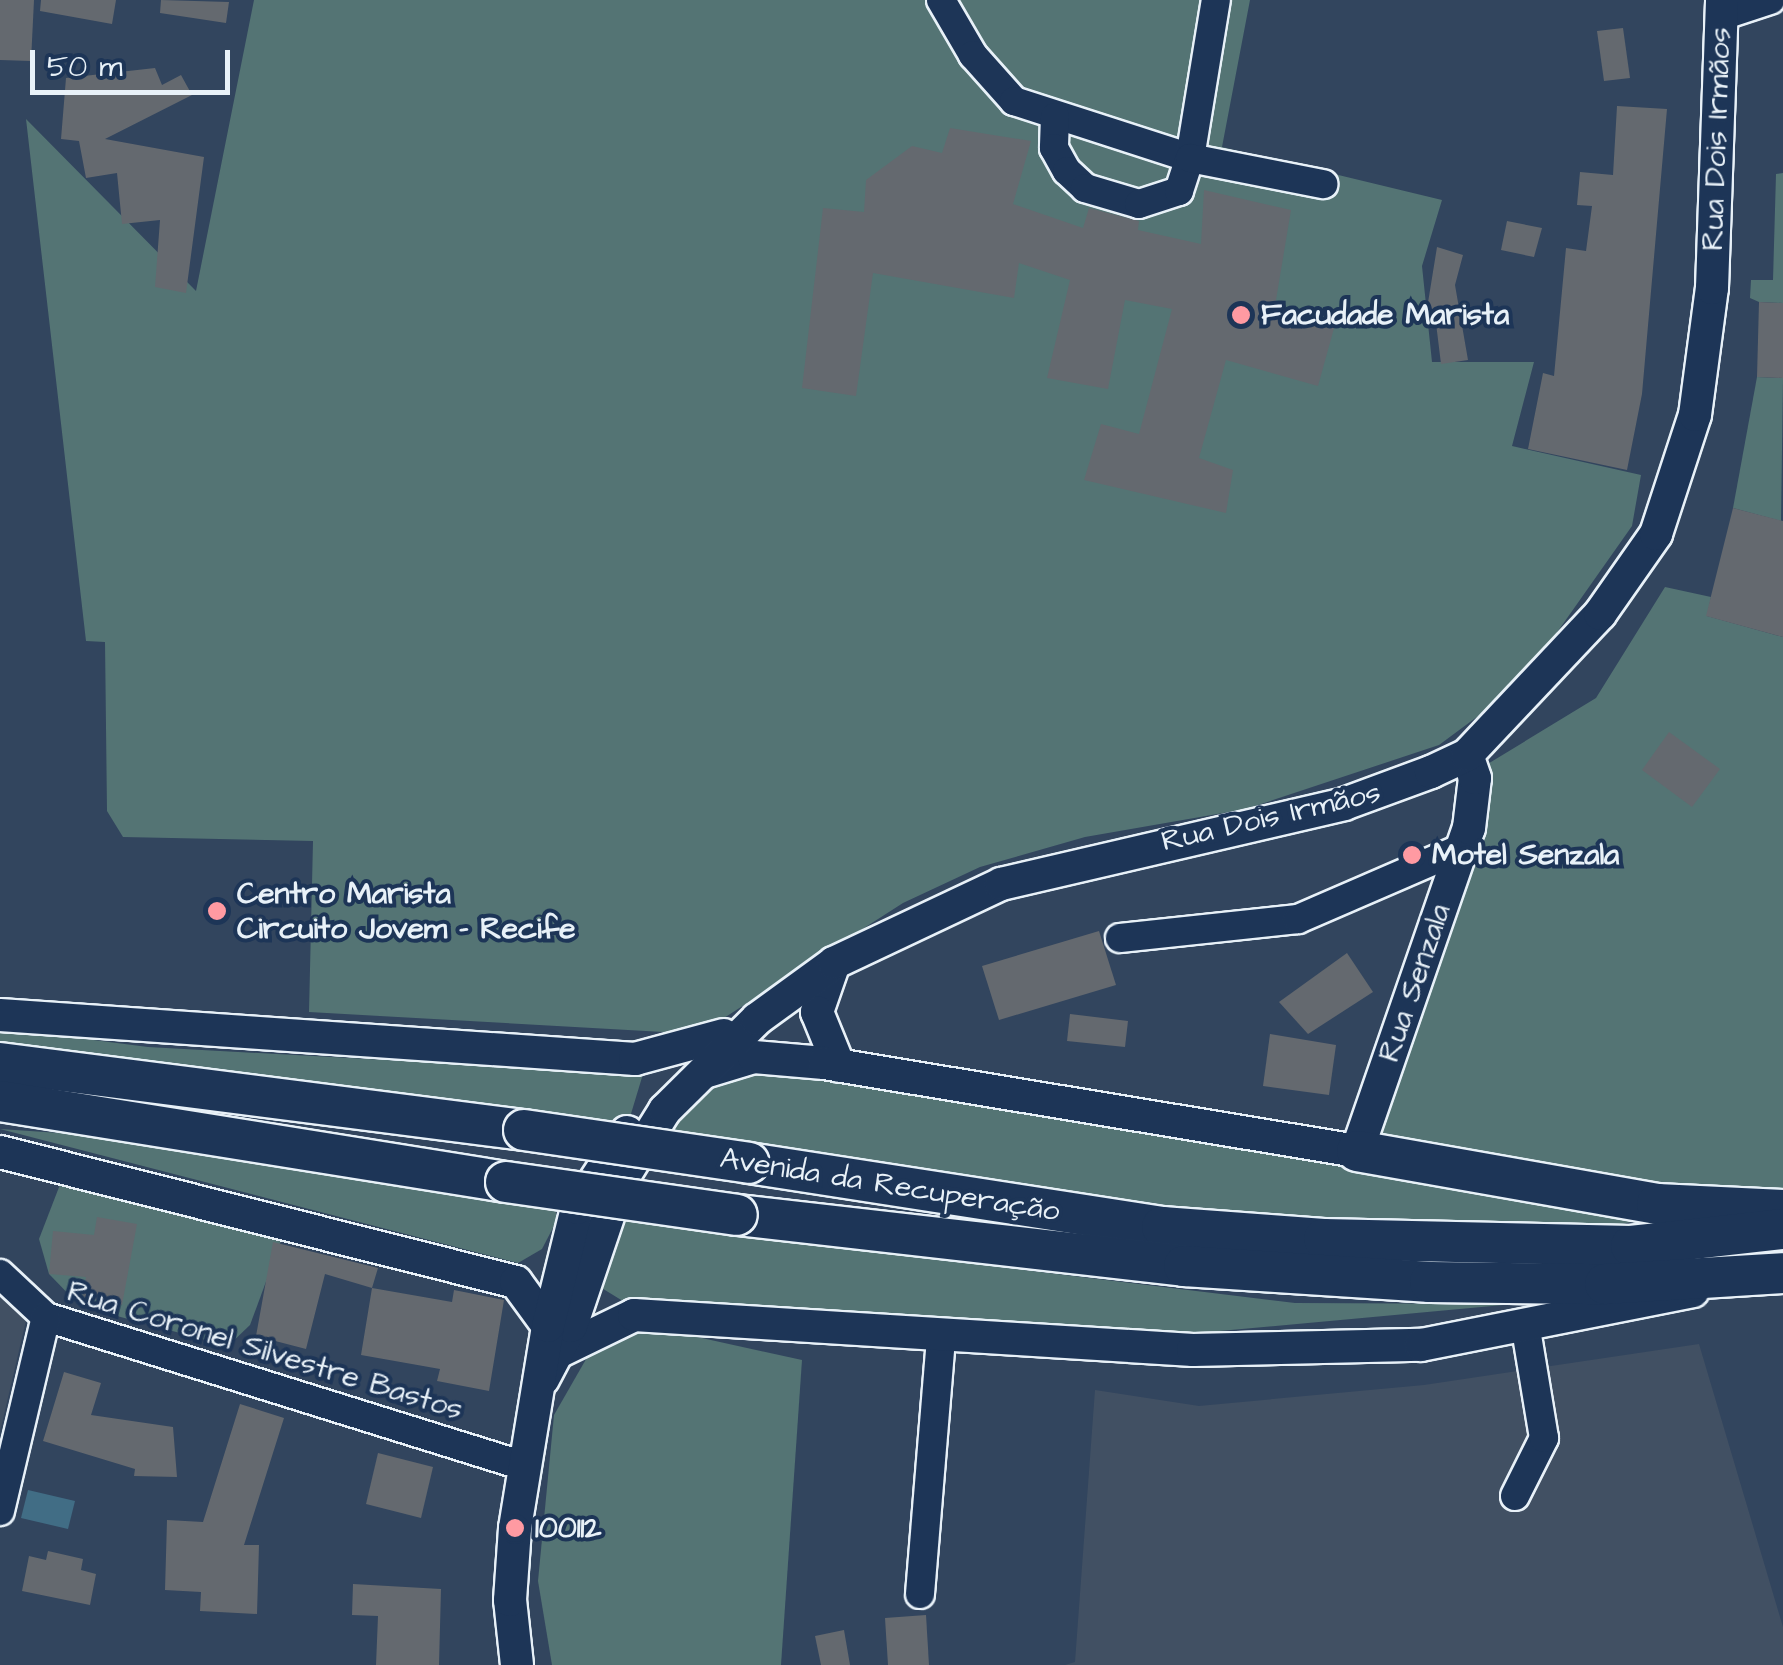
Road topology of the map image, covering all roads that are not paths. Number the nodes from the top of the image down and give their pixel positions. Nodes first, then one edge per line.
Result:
1 (941, 0) edge
2 (1216, 0) edge
3 (1770, 0) edge
4 (1722, 8) edge
5 (1055, 117) junction
6 (1190, 158) junction
7 (1323, 184) dead end
8 (1467, 755) junction
9 (1462, 848) junction
10 (1120, 938) dead end
11 (834, 963) junction
12 (0, 1015) edge
13 (757, 1019) junction
14 (724, 1036) junction
15 (635, 1059) junction
16 (0, 1063) edge
17 (839, 1066) junction
18 (693, 1079) junction
19 (652, 1101) junction
20 (7, 1103) edge
21 (1357, 1151) junction
22 (0, 1152) edge
23 (1783, 1210) edge
24 (1783, 1228) edge
25 (574, 1267) junction
26 (0, 1274) edge
27 (1783, 1274) edge
28 (1740, 1280) junction
29 (512, 1281) junction
30 (634, 1315) junction
31 (46, 1317) junction
32 (1526, 1329) junction
33 (555, 1338) junction
34 (941, 1338) junction
35 (524, 1466) junction
36 (1516, 1496) dead end
37 (0, 1511) edge
38 (920, 1594) dead end
39 (517, 1665) edge

1 - 5 street
2 - 6 street
3 - 4 street
4 - 8 main road, Rua Dois Irmãos
5 - 6 street
5 - 6 street
6 - 7 street
8 - 9 main road, Rua Senzala
8 - 11 main road, Rua Dois Irmãos
9 - 10 street
9 - 21 main road, Rua Senzala
11 - 13 main road, Rua Dois Irmãos
11 - 17 main road
12 - 15 main road
13 - 14 main road, Rua Dois Irmãos
13 - 18 main road, Rua Dois Irmãos
14 - 15 main road, Rua Dois Irmãos
14 - 19 main road, Rua Dois Irmãos
15 - 19 main road
16 - 24 highway, Avenida da Recuperação, bridge
17 - 18 main road
17 - 21 main road
18 - 25 main road, Rua Dois Irmãos
19 - 25 main road, Rua Dois Irmãos
20 - 28 highway, Avenida da Recuperação, bridge
21 - 23 highway
22 - 29 main road
25 - 29 main road
25 - 30 main road, Avenida da Recuperação
25 - 33 main road, Rua Dois Irmãos
26 - 31 street, Rua Coronel Silvestre Bastos
27 - 28 highway, Avenida da Recuperação
28 - 32 main road, Avenida da Recuperação
29 - 33 main road
30 - 33 main road
30 - 34 main road, Avenida da Recuperação
31 - 35 street, Rua Coronel Silvestre Bastos
31 - 37 street
32 - 34 main road, Avenida da Recuperação
32 - 36 street
33 - 35 main road, Rua Dois Irmãos
34 - 38 street
35 - 39 main road, Rua Dois Irmãos

